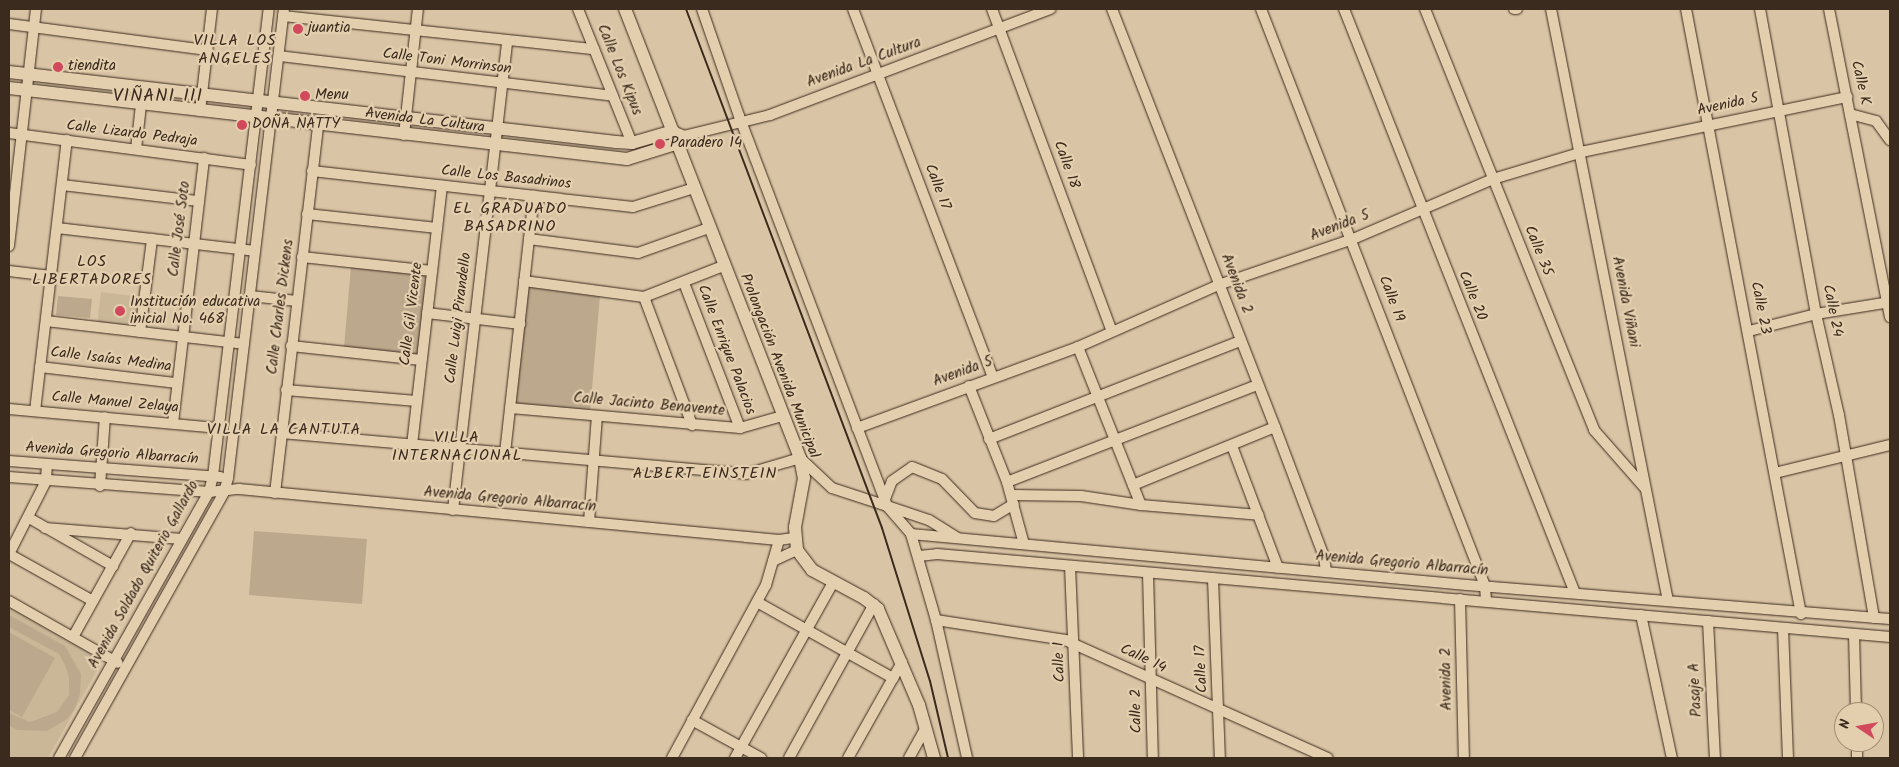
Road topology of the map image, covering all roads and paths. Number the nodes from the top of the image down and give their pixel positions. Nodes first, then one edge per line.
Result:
1 (36, 9) edge
2 (212, 9) edge
3 (269, 9) edge
4 (418, 9) edge
5 (578, 9) edge
6 (625, 9) edge
7 (702, 9) edge
8 (853, 9) edge
9 (992, 9) edge
10 (1051, 9) edge
11 (1112, 9) edge
12 (1261, 9) edge
13 (1344, 9) edge
14 (1425, 9) edge
15 (1551, 9) edge
16 (1686, 9) edge
17 (1760, 9) edge
18 (1829, 9) edge
19 (284, 12) edge
20 (9, 24) edge
21 (34, 27) junction
22 (1000, 29) junction
23 (415, 31) junction
24 (507, 41) junction
25 (594, 49) junction
26 (207, 50) junction
27 (278, 56) junction
28 (9, 72) edge
29 (411, 73) junction
30 (29, 74) junction
31 (879, 75) junction
32 (502, 83) junction
33 (9, 88) edge
34 (143, 88) junction
35 (27, 90) junction
36 (202, 95) junction
37 (613, 96) junction
38 (1847, 97) junction
39 (258, 101) junction
40 (273, 103) junction
41 (141, 104) junction
42 (1779, 110) junction
43 (200, 111) junction
44 (1850, 114) junction
45 (256, 118) junction
46 (271, 119) junction
47 (406, 119) junction
48 (742, 123) junction
49 (1710, 124) junction
50 (318, 125) junction
51 (497, 130) junction
52 (9, 133) edge
53 (22, 135) junction
54 (404, 135) junction
55 (678, 137) junction
56 (67, 140) junction
57 (1890, 140) edge
58 (632, 143) junction
59 (495, 146) junction
60 (136, 149) junction
61 (1580, 153) junction
62 (204, 158) junction
63 (251, 164) junction
64 (312, 171) junction
65 (1493, 179) junction
66 (62, 185) junction
67 (442, 186) junction
68 (694, 188) junction
69 (490, 191) junction
70 (534, 196) junction
71 (199, 201) junction
72 (1421, 209) junction
73 (307, 214) junction
74 (57, 228) junction
75 (437, 228) junction
76 (709, 228) junction
77 (152, 239) junction
78 (529, 239) junction
79 (1353, 239) junction
80 (194, 244) junction
81 (9, 246) edge
82 (240, 249) junction
83 (255, 251) junction
84 (302, 257) junction
85 (723, 266) junction
86 (9, 271) edge
87 (432, 271) junction
88 (51, 276) junction
89 (524, 281) junction
90 (684, 283) junction
91 (1220, 284) junction
92 (250, 296) junction
93 (644, 297) junction
94 (297, 301) junction
95 (1889, 302) edge
96 (427, 313) junction
97 (1816, 314) junction
98 (1890, 317) edge
99 (474, 319) junction
100 (46, 321) junction
101 (520, 324) junction
102 (1112, 331) junction
103 (1749, 331) junction
104 (140, 332) junction
105 (183, 337) junction
106 (1241, 341) junction
107 (229, 342) junction
108 (244, 344) junction
109 (291, 346) junction
110 (1078, 347) junction
111 (422, 360) junction
112 (40, 367) junction
113 (993, 377) junction
114 (178, 383) junction
115 (1257, 385) junction
116 (969, 386) junction
117 (286, 390) junction
118 (1098, 396) junction
119 (417, 401) junction
120 (510, 408) junction
121 (9, 409) edge
122 (35, 411) junction
123 (597, 416) junction
124 (782, 416) junction
125 (105, 417) junction
126 (173, 423) junction
127 (692, 425) junction
128 (219, 428) junction
129 (740, 428) junction
130 (857, 428) junction
131 (1275, 428) junction
132 (280, 433) junction
133 (989, 439) junction
134 (1116, 440) junction
135 (412, 445) junction
136 (1232, 446) junction
137 (1890, 446) edge
138 (458, 449) junction
139 (505, 453) junction
140 (800, 458) junction
141 (1847, 458) junction
142 (9, 461) edge
143 (592, 461) junction
144 (47, 464) junction
145 (101, 469) junction
146 (1775, 473) junction
147 (214, 476) junction
148 (9, 477) edge
149 (228, 478) junction
150 (46, 481) junction
151 (1008, 482) junction
152 (100, 486) junction
153 (1133, 486) junction
154 (239, 489) junction
155 (1646, 490) junction
156 (209, 492) junction
157 (224, 492) junction
158 (275, 493) junction
159 (1013, 499) junction
160 (886, 502) junction
161 (1140, 505) junction
162 (453, 510) junction
163 (1259, 515) junction
164 (29, 518) junction
165 (589, 522) junction
166 (45, 528) junction
167 (131, 533) junction
168 (911, 534) junction
169 (958, 538) junction
170 (182, 539) junction
171 (779, 540) junction
172 (796, 544) junction
173 (1024, 544) junction
174 (9, 554) edge
175 (920, 556) junction
176 (774, 561) junction
177 (113, 566) junction
178 (1070, 566) junction
179 (1278, 568) junction
180 (1326, 572) junction
181 (1148, 573) junction
182 (1213, 578) junction
183 (833, 583) junction
184 (1485, 586) junction
185 (1574, 593) junction
186 (1460, 599) junction
187 (9, 601) edge
188 (93, 601) junction
189 (1486, 601) junction
190 (1668, 601) junction
191 (757, 602) junction
192 (874, 604) junction
193 (1801, 614) junction
194 (1641, 615) junction
195 (1874, 618) junction
196 (1890, 619) edge
197 (936, 620) junction
198 (1708, 621) junction
199 (1783, 628) junction
200 (806, 630) junction
201 (1854, 634) junction
202 (73, 637) junction
203 (1890, 637) edge
204 (1074, 644) junction
205 (847, 653) junction
206 (114, 660) junction
207 (902, 662) junction
208 (126, 667) junction
209 (893, 678) junction
210 (1152, 680) junction
211 (1856, 702) edge
212 (1219, 711) junction
213 (692, 720) junction
214 (926, 727) junction
215 (1299, 746) junction
216 (741, 747) junction
217 (59, 758) edge
218 (75, 758) edge
219 (672, 758) edge
220 (735, 758) edge
221 (761, 758) edge
222 (789, 758) edge
223 (848, 758) edge
224 (909, 758) edge
225 (934, 758) edge
226 (967, 758) edge
227 (1078, 758) edge
228 (1154, 758) edge
229 (1220, 758) edge
230 (1300, 758) edge
231 (1328, 758) edge
232 (1464, 758) edge
233 (1672, 758) edge
234 (1715, 758) edge
235 (1788, 758) edge

1 - 21 street
2 - 26 street
3 - 39 street, Avenida Soldado Quiterio Gallardo
4 - 23 street
5 - 25 street, Calle Los Kipus
6 - 55 main road, Prolongación Avenida Municipal
7 - 48 street
8 - 31 street, Calle 17
9 - 22 street, Calle 18
10 - 22 street, Avenida La Cultura
11 - 91 street, Avenida 2
12 - 79 street, Calle 19
13 - 72 street, Calle 20
14 - 65 street, Calle 35
15 - 61 street, Avenida Viñani
16 - 49 street, Calle 23
17 - 42 street, Calle 24
18 - 38 street, Calle K
19 - 23 street
19 - 27 street, Avenida Soldado Quiterio Gallardo
20 - 21 street
21 - 26 street
21 - 30 street
22 - 31 street, Avenida La Cultura
22 - 102 street, Calle 18
23 - 24 street
23 - 29 street
24 - 25 street
24 - 32 street, Calle Luigi Pirandello
25 - 37 street, Calle Los Kipus
26 - 36 street
27 - 29 street, Calle Toni Morrinson
27 - 40 street, Avenida Soldado Quiterio Gallardo
28 - 30 main road, Avenida La Cultura
29 - 32 street, Calle Toni Morrinson
29 - 47 street
30 - 34 main road, Avenida La Cultura
30 - 35 street
31 - 48 street, Avenida La Cultura
31 - 113 street, Calle 17
32 - 37 street, Calle Toni Morrinson
32 - 51 street, Calle Luigi Pirandello
33 - 35 main road, Avenida La Cultura
34 - 36 main road, Avenida La Cultura
34 - 41 street
35 - 41 main road, Avenida La Cultura
35 - 53 street
36 - 39 main road, Avenida La Cultura
36 - 43 street
37 - 58 street, Calle Los Kipus
38 - 42 street, Avenida 5
38 - 44 street, Calle K
39 - 40 main road, Avenida La Cultura
39 - 45 street, Avenida Soldado Quiterio Gallardo
40 - 46 street, Avenida Soldado Quiterio Gallardo
40 - 47 main road, Avenida La Cultura
41 - 43 main road, Avenida La Cultura
41 - 60 street
42 - 49 street, Avenida 5
42 - 97 street, Calle 24
43 - 45 main road, Avenida La Cultura
44 - 57 street, Calle K
44 - 95 street
45 - 46 main road, Avenida La Cultura
45 - 63 street, Avenida Soldado Quiterio Gallardo
46 - 50 main road, Avenida La Cultura
46 - 83 street, Avenida Soldado Quiterio Gallardo
47 - 51 main road, Avenida La Cultura
47 - 54 street
48 - 55 street, Avenida La Cultura
48 - 130 street
49 - 61 street, Avenida 5
49 - 103 street, Calle 23
50 - 54 main road, Avenida La Cultura
50 - 64 street, Calle Charles Dickens
51 - 58 main road, Avenida La Cultura
51 - 59 street, Calle Luigi Pirandello
52 - 53 street, Calle Lizardo Pedraja
53 - 56 street, Calle Lizardo Pedraja
53 - 81 street
54 - 59 main road, Avenida La Cultura
55 - 58 main road, Avenida La Cultura
55 - 59 main road, Avenida La Cultura
55 - 68 main road, Prolongación Avenida Municipal
56 - 60 street, Calle Lizardo Pedraja
56 - 66 street
59 - 69 street, Calle Luigi Pirandello
60 - 62 street, Calle Lizardo Pedraja
61 - 65 street, Avenida 5
61 - 155 street, Avenida Viñani
62 - 63 street, Calle Lizardo Pedraja
62 - 71 street, Calle José Soto
63 - 82 street, Avenida Soldado Quiterio Gallardo
64 - 67 street, Calle Los Basadrinos
64 - 73 street, Calle Charles Dickens
65 - 72 street, Avenida 5
65 - 155 street, Calle 35
66 - 71 street
66 - 74 street
67 - 69 street, Calle Los Basadrinos
67 - 75 street, Calle Gil Vicente
68 - 70 street, Calle Los Basadrinos
68 - 76 main road, Prolongación Avenida Municipal
69 - 70 street, Calle Los Basadrinos
69 - 99 street, Calle Luigi Pirandello
70 - 78 street
71 - 80 street, Calle José Soto
72 - 79 street, Avenida 5
72 - 185 street, Calle 20
73 - 75 street
73 - 84 street, Calle Charles Dickens
74 - 77 street
74 - 88 street
75 - 87 street, Calle Gil Vicente
76 - 78 street
76 - 85 main road, Prolongación Avenida Municipal
77 - 80 street
77 - 104 street
78 - 89 street
79 - 91 street, Avenida 5
79 - 184 street, Calle 19
80 - 82 street
80 - 105 street, Calle José Soto
82 - 83 street
82 - 107 street, Avenida Soldado Quiterio Gallardo
83 - 92 street, Avenida Soldado Quiterio Gallardo
84 - 87 street
84 - 94 street, Calle Charles Dickens
85 - 90 street
85 - 124 main road, Prolongación Avenida Municipal
86 - 88 street
87 - 96 street, Calle Gil Vicente
88 - 100 street
89 - 93 street
89 - 101 street
90 - 93 street
90 - 129 street, Calle Enrique Palacios
91 - 102 street, Avenida 5
91 - 106 street, Avenida 2
92 - 94 street
92 - 108 street, Avenida Soldado Quiterio Gallardo
93 - 127 street
94 - 109 street, Calle Charles Dickens
95 - 97 street
95 - 98 street
96 - 99 street
96 - 111 street, Calle Gil Vicente
97 - 103 street
97 - 141 street, Calle 24
99 - 101 street
99 - 138 street, Calle Luigi Pirandello
100 - 104 street
100 - 112 street
101 - 120 street
102 - 110 street, Avenida 5
103 - 146 street, Calle 23
104 - 105 street
105 - 107 street
105 - 114 street, Calle José Soto
106 - 115 street, Avenida 2
106 - 118 street
107 - 108 street
107 - 128 street, Avenida Soldado Quiterio Gallardo
108 - 149 street, Avenida Soldado Quiterio Gallardo
109 - 111 street
109 - 117 street, Calle Charles Dickens
110 - 113 street, Avenida 5
110 - 118 street
111 - 119 street, Calle Gil Vicente
112 - 114 street, Calle Isaías Medina
112 - 122 street
113 - 116 street, Avenida 5
114 - 126 street, Calle José Soto
115 - 131 street, Avenida 2
115 - 134 street
116 - 130 street, Avenida 5
116 - 133 street
117 - 119 street
117 - 132 street, Calle Charles Dickens
118 - 133 street
118 - 134 street
119 - 135 street, Calle Gil Vicente
120 - 123 street, Calle Jacinto Benavente
120 - 139 street
121 - 122 street, Calle Manuel Zelaya
122 - 125 street, Calle Manuel Zelaya
123 - 127 street, Calle Jacinto Benavente
123 - 143 street
124 - 129 street, Calle Jacinto Benavente
124 - 140 main road, Prolongación Avenida Municipal
125 - 126 street, Calle Manuel Zelaya
125 - 145 street
126 - 128 street, Calle Manuel Zelaya
127 - 129 street, Calle Jacinto Benavente
128 - 147 street, Avenida Soldado Quiterio Gallardo
130 - 160 street
131 - 136 street
131 - 180 street, Avenida 2
132 - 135 street
132 - 158 street, Calle Charles Dickens
133 - 151 street
134 - 151 street
134 - 153 street
135 - 138 street
136 - 153 street
136 - 163 street
137 - 141 street
138 - 139 street
138 - 162 street, Calle Luigi Pirandello
139 - 143 street
140 - 143 street
140 - 160 street
140 - 172 main road, Prolongación Avenida Municipal
141 - 146 street
141 - 195 street, Calle 24
142 - 144 street, Avenida Gregorio Albarracín
143 - 165 street
144 - 145 street, Avenida Gregorio Albarracín
144 - 150 street
145 - 147 street, Avenida Gregorio Albarracín
145 - 152 street
146 - 193 street, Calle 23
147 - 149 street, Avenida Gregorio Albarracín
147 - 156 street, Avenida Soldado Quiterio Gallardo
148 - 150 street, Avenida Gregorio Albarracín
149 - 154 street
149 - 157 street, Avenida Soldado Quiterio Gallardo
150 - 152 street, Avenida Gregorio Albarracín
150 - 164 street
151 - 159 street
152 - 156 street, Avenida Gregorio Albarracín
153 - 161 street
154 - 157 street, Avenida Gregorio Albarracín
154 - 158 street, Avenida Gregorio Albarracín
155 - 190 street, Avenida Viñani
156 - 157 street, Avenida Gregorio Albarracín
156 - 170 street, Avenida Soldado Quiterio Gallardo
157 - 208 street, Avenida Soldado Quiterio Gallardo
158 - 162 street, Avenida Gregorio Albarracín
159 - 160 street
159 - 161 street
159 - 173 street
160 - 168 street
160 - 169 street
161 - 163 street
162 - 165 street, Avenida Gregorio Albarracín
163 - 179 street
164 - 166 street
164 - 174 street
165 - 171 street, Avenida Gregorio Albarracín
166 - 167 street
166 - 177 street
167 - 170 street
167 - 177 street
168 - 169 street, Avenida Gregorio Albarracín
168 - 175 street
169 - 173 street, Avenida Gregorio Albarracín
170 - 206 street, Avenida Soldado Quiterio Gallardo
171 - 172 street, Avenida Gregorio Albarracín
171 - 176 street
172 - 176 street
172 - 183 main road
173 - 179 street, Avenida Gregorio Albarracín
174 - 188 street
175 - 178 street, Avenida Gregorio Albarracín
175 - 197 street
176 - 191 street
177 - 188 street
178 - 181 street, Avenida Gregorio Albarracín
178 - 204 street, Calle 1
179 - 180 street, Avenida Gregorio Albarracín
180 - 184 street, Avenida Gregorio Albarracín
181 - 182 street, Avenida Gregorio Albarracín
181 - 210 street, Calle 2
182 - 186 street, Avenida Gregorio Albarracín
182 - 212 street, Calle 17
183 - 192 main road
183 - 200 street
184 - 185 street, Avenida Gregorio Albarracín
184 - 189 street, Calle 19
185 - 190 street, Avenida Gregorio Albarracín
186 - 189 street, Avenida Gregorio Albarracín
186 - 232 street, Avenida 2
187 - 202 street
188 - 202 street
189 - 194 street, Avenida Gregorio Albarracín
190 - 193 street, Avenida Gregorio Albarracín
191 - 200 street
191 - 213 street
192 - 205 street
192 - 207 main road
193 - 195 street, Avenida Gregorio Albarracín
194 - 198 street, Avenida Gregorio Albarracín
194 - 233 street
195 - 196 street, Avenida Gregorio Albarracín
197 - 204 street, Calle 14
197 - 226 street
198 - 199 street, Avenida Gregorio Albarracín
198 - 234 street, Pasaje A
199 - 201 street, Avenida Gregorio Albarracín
199 - 235 street
200 - 205 street
200 - 216 street
201 - 203 street, Avenida Gregorio Albarracín
201 - 211 street
202 - 206 street
204 - 210 street, Calle 14
204 - 227 street, Calle 1
205 - 209 street
205 - 222 street
206 - 208 street
206 - 217 street, Avenida Soldado Quiterio Gallardo
207 - 209 street
207 - 214 main road
208 - 218 street, Avenida Soldado Quiterio Gallardo
209 - 223 street
210 - 212 street, Calle 14
210 - 228 street, Calle 2
212 - 215 street, Calle 14
212 - 229 street, Calle 17
213 - 216 street
213 - 219 street
214 - 224 street
214 - 225 main road
215 - 230 street
215 - 231 street, Calle 14
216 - 220 street
216 - 221 street

